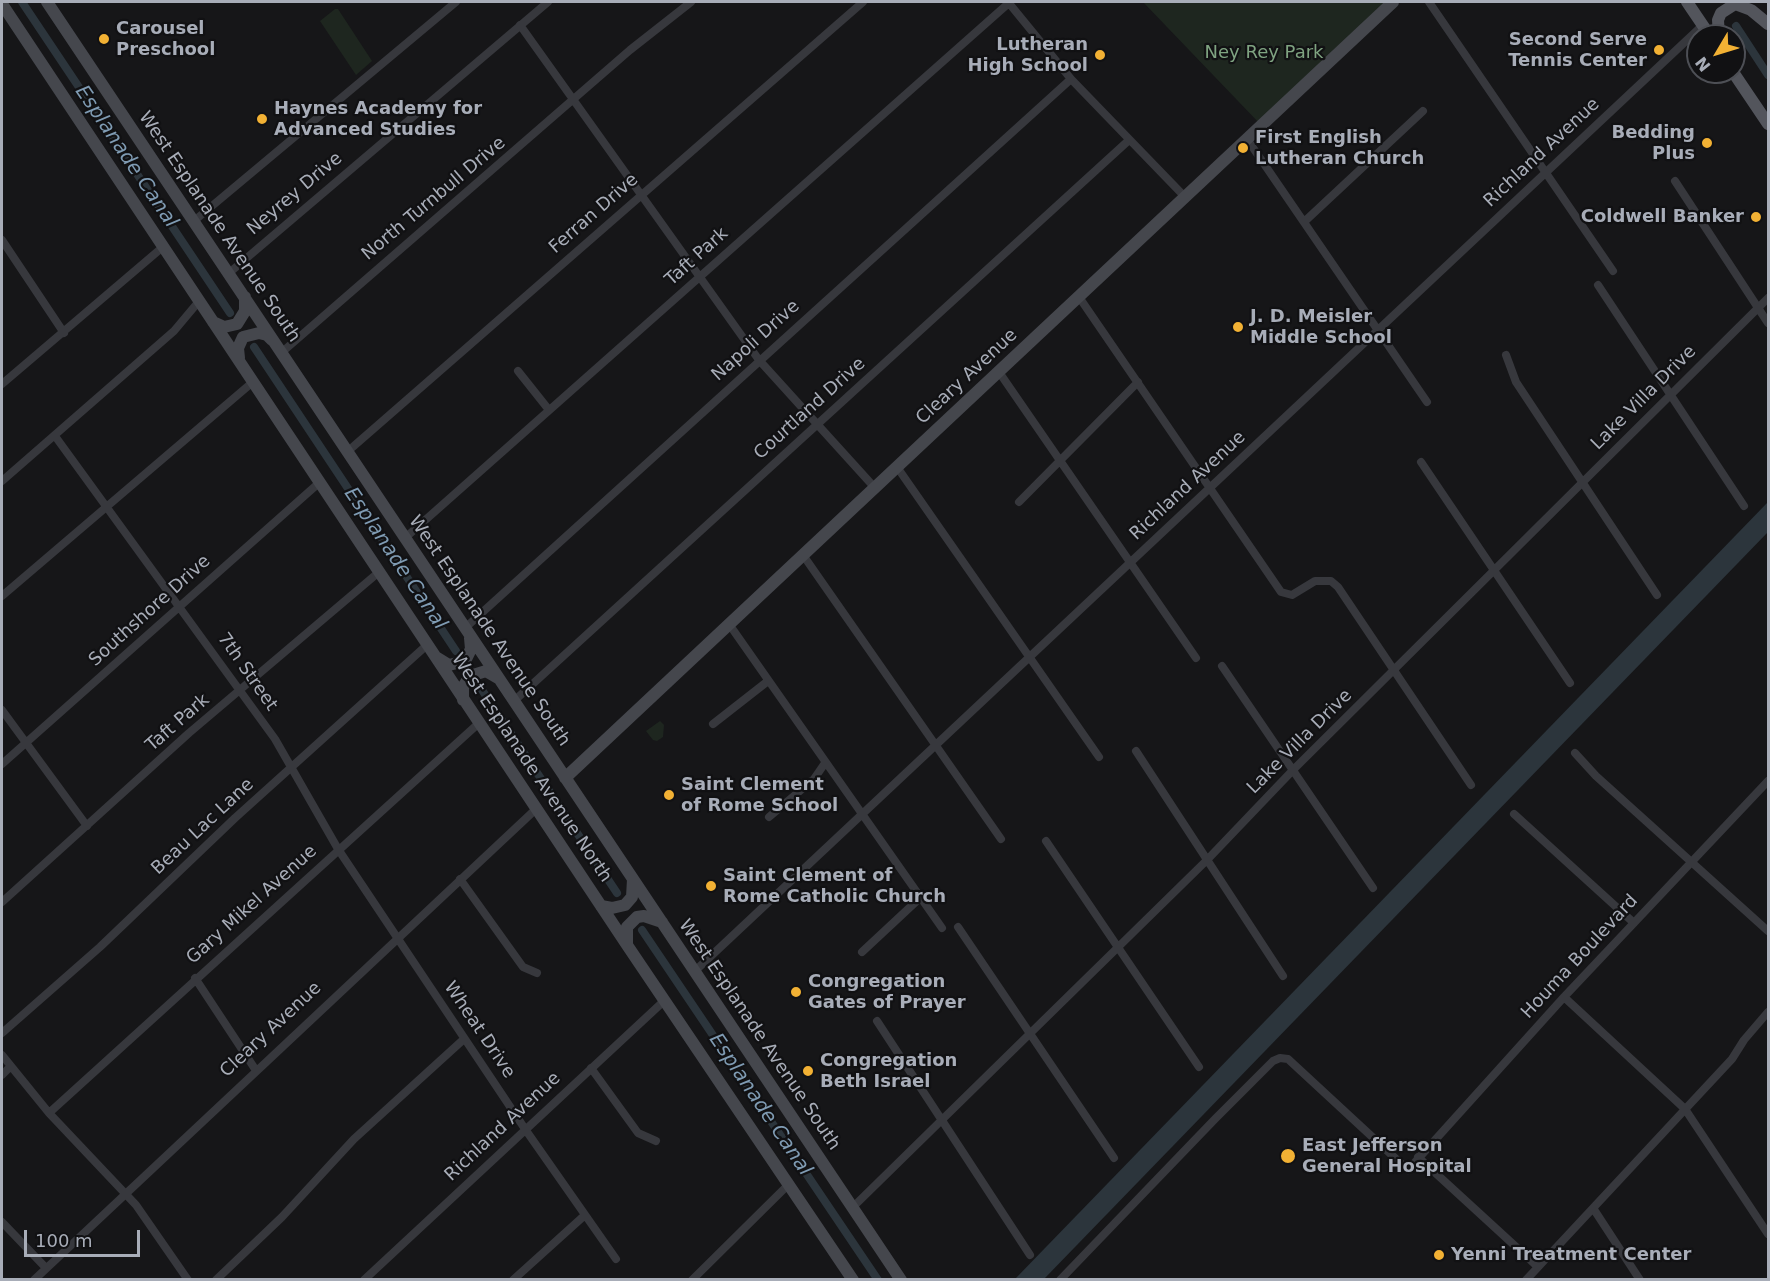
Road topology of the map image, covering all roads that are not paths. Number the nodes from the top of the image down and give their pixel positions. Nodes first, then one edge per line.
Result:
1 (47, 2) edge
2 (456, 2) edge
3 (548, 2) edge
4 (692, 2) edge
5 (862, 2) edge
6 (1009, 2) edge
7 (1394, 2) edge
8 (1430, 2) edge
9 (1687, 2) edge
10 (1756, 2) edge
11 (2, 4) edge
12 (1768, 22) edge
13 (1702, 24) edge
14 (1718, 24) edge
15 (520, 25) junction
16 (1686, 41) edge
17 (1071, 79) junction
18 (1741, 84) edge
19 (575, 100) junction
20 (1423, 111) dead end
21 (1768, 124) edge
22 (1247, 139) junction
23 (1128, 141) junction
24 (1546, 172) junction
25 (1675, 181) dead end
26 (642, 194) junction
27 (1185, 197) junction
28 (194, 221) junction
29 (1304, 222) junction
30 (2, 240) edge
31 (165, 246) junction
32 (1613, 271) dead end
33 (229, 273) junction
34 (701, 275) junction
35 (1598, 285) dead end
36 (245, 297) junction
37 (1079, 297) junction
38 (1768, 298) edge
39 (200, 300) junction
40 (1759, 308) junction
41 (213, 322) junction
42 (1768, 323) edge
43 (1379, 330) junction
44 (64, 333) junction
45 (273, 340) junction
46 (281, 353) junction
47 (1506, 355) dead end
48 (759, 360) junction
49 (240, 361) junction
50 (518, 371) dead end
51 (999, 372) junction
52 (254, 381) junction
53 (1138, 382) junction
54 (2, 384) edge
55 (1671, 395) junction
56 (1427, 402) dead end
57 (549, 410) junction
58 (817, 426) junction
59 (55, 436) junction
60 (347, 452) junction
61 (1059, 461) junction
62 (1421, 462) dead end
63 (897, 467) junction
64 (2, 481) edge
65 (320, 482) junction
66 (1583, 482) junction
67 (1210, 487) junction
68 (875, 488) junction
69 (1019, 502) dead end
70 (107, 506) junction
71 (1744, 506) dead end
72 (405, 538) junction
73 (803, 555) junction
74 (1129, 563) junction
75 (1494, 571) junction
76 (379, 572) junction
77 (1657, 595) dead end
78 (2, 596) edge
79 (180, 606) junction
80 (729, 624) junction
81 (467, 632) junction
82 (427, 645) junction
83 (435, 657) junction
84 (1028, 658) junction
85 (1196, 658) dead end
86 (1222, 666) dead end
87 (1395, 670) junction
88 (499, 679) junction
89 (768, 681) junction
90 (1570, 683) dead end
91 (240, 690) junction
92 (463, 700) junction
93 (514, 701) junction
94 (2, 710) edge
95 (479, 723) junction
96 (713, 724) dead end
97 (25, 743) junction
98 (935, 745) junction
99 (1136, 751) dead end
100 (1575, 753) dead end
101 (1099, 757) dead end
102 (825, 763) junction
103 (2, 764) edge
104 (292, 768) junction
105 (1293, 770) junction
106 (566, 778) junction
107 (1768, 781) edge
108 (1471, 785) dead end
109 (536, 808) junction
110 (860, 814) junction
111 (1514, 814) dead end
112 (769, 817) dead end
113 (87, 826) junction
114 (1001, 839) dead end
115 (1046, 841) dead end
116 (338, 849) junction
117 (1207, 860) junction
118 (1691, 863) junction
119 (460, 879) junction
120 (633, 879) junction
121 (1373, 888) dead end
122 (921, 897) junction
123 (2, 902) edge
124 (601, 906) junction
125 (662, 922) junction
126 (1634, 922) junction
127 (958, 927) dead end
128 (942, 928) dead end
129 (1768, 931) edge
130 (397, 937) junction
131 (627, 945) junction
132 (1117, 947) junction
133 (862, 952) dead end
134 (695, 970) junction
135 (537, 973) dead end
136 (1283, 976) dead end
137 (195, 978) junction
138 (1564, 997) junction
139 (664, 1000) junction
140 (1768, 1012) edge
141 (877, 1021) dead end
142 (1030, 1032) junction
143 (2, 1033) edge
144 (464, 1039) junction
145 (2, 1054) edge
146 (11, 1066) junction
147 (1199, 1067) dead end
148 (591, 1068) junction
149 (255, 1069) junction
150 (2, 1075) edge
151 (1685, 1109) junction
152 (49, 1113) junction
153 (942, 1121) junction
154 (525, 1129) junction
155 (656, 1141) dead end
156 (1418, 1157) junction
157 (1113, 1158) dead end
158 (788, 1185) junction
159 (124, 1193) junction
160 (853, 1207) junction
161 (1593, 1209) junction
162 (585, 1215) junction
163 (2, 1222) edge
164 (1768, 1234) edge
165 (1030, 1255) dead end
166 (616, 1259) dead end
167 (1538, 1267) junction
168 (46, 1268) junction
169 (34, 1280) edge
170 (188, 1280) edge
171 (216, 1280) edge
172 (364, 1280) edge
173 (513, 1280) edge
174 (692, 1280) edge
175 (853, 1280) edge
176 (901, 1280) edge
177 (1060, 1280) edge
178 (1526, 1280) edge
179 (1640, 1280) edge

1 - 28 main road, West Esplanade Avenue South
2 - 28 street
3 - 15 street, Neyrey Drive
4 - 19 street, North Turnbull Drive
5 - 26 street, Ferran Drive
6 - 17 street
6 - 34 street, Taft Park
7 - 22 main road, Cleary Avenue
8 - 24 street
9 - 13 main road
10 - 12 main road
11 - 31 main road, West Esplanade Avenue North
12 - 14 main road
15 - 19 street
15 - 33 street, Neyrey Drive
16 - 24 street, Richland Avenue
17 - 23 street
17 - 48 street, Napoli Drive
18 - 21 main road
19 - 26 street
19 - 46 street, North Turnbull Drive
20 - 29 street
22 - 27 main road, Cleary Avenue
22 - 29 street
23 - 27 street
23 - 58 street, Courtland Drive
24 - 32 street
24 - 43 street, Richland Avenue
25 - 40 street
26 - 34 street
26 - 60 street, Ferran Drive
27 - 37 main road, Cleary Avenue
28 - 33 main road, West Esplanade Avenue South
29 - 43 street
30 - 44 street
31 - 39 main road, West Esplanade Avenue North
31 - 44 street
33 - 36 main road, West Esplanade Avenue South
34 - 48 street
34 - 57 street, Taft Park
35 - 55 street
36 - 41 main road
36 - 45 main road, West Esplanade Avenue South
37 - 51 main road, Cleary Avenue
37 - 53 street
38 - 40 street, Lake Villa Drive
39 - 41 main road, West Esplanade Avenue North
39 - 59 street
40 - 42 street
40 - 55 street, Lake Villa Drive
41 - 49 main road, West Esplanade Avenue North
43 - 56 street
43 - 67 street, Richland Avenue
44 - 54 street
45 - 46 main road, West Esplanade Avenue South
45 - 49 main road
46 - 60 main road, West Esplanade Avenue South
47 - 66 street
48 - 58 street
48 - 81 street, Napoli Drive
49 - 52 main road, West Esplanade Avenue North
50 - 57 street
51 - 61 street
51 - 63 main road, Cleary Avenue
52 - 65 main road, West Esplanade Avenue North
52 - 70 street
53 - 61 street
53 - 67 street
55 - 66 street, Lake Villa Drive
55 - 71 street
57 - 72 street, Taft Park
58 - 68 street
58 - 93 street, Courtland Drive
59 - 64 street
59 - 70 street, 7th Street
60 - 72 main road, West Esplanade Avenue South
61 - 69 street
61 - 74 street
62 - 75 street
63 - 68 main road, Cleary Avenue
63 - 84 street
65 - 76 main road, West Esplanade Avenue North
65 - 79 street, Southshore Drive
66 - 75 street, Lake Villa Drive
66 - 77 street
67 - 74 street, Richland Avenue
67 - 87 street
68 - 73 main road, Cleary Avenue
70 - 78 street
70 - 79 street, 7th Street
72 - 81 main road, West Esplanade Avenue South
73 - 80 main road, Cleary Avenue
73 - 98 street
74 - 84 street, Richland Avenue
74 - 85 street
75 - 87 street, Lake Villa Drive
75 - 90 street
76 - 82 main road, West Esplanade Avenue North
76 - 91 street, Taft Park
79 - 91 street, 7th Street
79 - 97 street, Southshore Drive
80 - 89 street
80 - 106 main road, Cleary Avenue
81 - 83 main road
81 - 88 main road, West Esplanade Avenue South
82 - 83 main road, West Esplanade Avenue North
82 - 104 street, Beau Lac Lane
83 - 92 main road, West Esplanade Avenue North
84 - 98 street, Richland Avenue
84 - 101 street
86 - 105 street
87 - 105 street, Lake Villa Drive
87 - 108 street
88 - 92 main road
88 - 93 main road, West Esplanade Avenue South
89 - 96 street
89 - 102 street
91 - 104 street, 7th Street
91 - 113 street, Taft Park
92 - 95 main road, West Esplanade Avenue North
93 - 106 main road, West Esplanade Avenue South
94 - 97 street
95 - 109 main road, West Esplanade Avenue North
95 - 116 street, Gary Mikel Avenue
97 - 103 street, Southshore Drive
97 - 113 street
98 - 110 street, Richland Avenue
98 - 114 street
99 - 117 street
100 - 118 street
102 - 110 street
102 - 112 street
104 - 116 street, 7th Street
104 - 143 street, Beau Lac Lane
105 - 117 street, Lake Villa Drive
105 - 121 street
106 - 120 main road, West Esplanade Avenue South
107 - 118 street, Houma Boulevard
109 - 119 street, Cleary Avenue
109 - 124 main road, West Esplanade Avenue North
110 - 122 street
110 - 134 street, Richland Avenue
111 - 126 street
113 - 123 street, Taft Park
115 - 132 street
116 - 130 street, 7th Street
116 - 137 street, Gary Mikel Avenue
117 - 132 street, Lake Villa Drive
117 - 136 street
118 - 126 street, Houma Boulevard
118 - 129 street
119 - 130 street, Cleary Avenue
119 - 135 street
120 - 124 main road
120 - 125 main road, West Esplanade Avenue South
122 - 128 street
122 - 133 street
124 - 131 main road, West Esplanade Avenue North
125 - 131 main road
125 - 134 main road, West Esplanade Avenue South
126 - 138 street, Houma Boulevard
127 - 142 street
130 - 144 street, Wheat Drive
130 - 149 street, Cleary Avenue
131 - 139 main road, West Esplanade Avenue North
132 - 142 street, Lake Villa Drive
132 - 147 street
134 - 160 main road, West Esplanade Avenue South
137 - 149 street
137 - 152 street, Gary Mikel Avenue
138 - 151 street
138 - 156 street, Houma Boulevard
139 - 148 street, Richland Avenue
139 - 158 main road, West Esplanade Avenue North
140 - 151 street
141 - 153 street
142 - 153 street, Lake Villa Drive
142 - 157 street
144 - 154 street, Wheat Drive
144 - 171 street
145 - 146 street
146 - 150 street
146 - 152 street
148 - 154 street, Richland Avenue
148 - 155 street
149 - 159 street, Cleary Avenue
151 - 161 street
151 - 164 street
152 - 159 street
153 - 160 street, Lake Villa Drive
153 - 165 street
154 - 162 street, Wheat Drive
154 - 172 street, Richland Avenue
156 - 167 street
156 - 177 street
158 - 174 street
158 - 175 main road, West Esplanade Avenue North
159 - 168 street, Cleary Avenue
159 - 170 street
160 - 176 main road, West Esplanade Avenue South
161 - 167 street
161 - 179 street
162 - 166 street, Wheat Drive
162 - 173 street
163 - 168 street
167 - 178 street
168 - 169 street, Cleary Avenue

